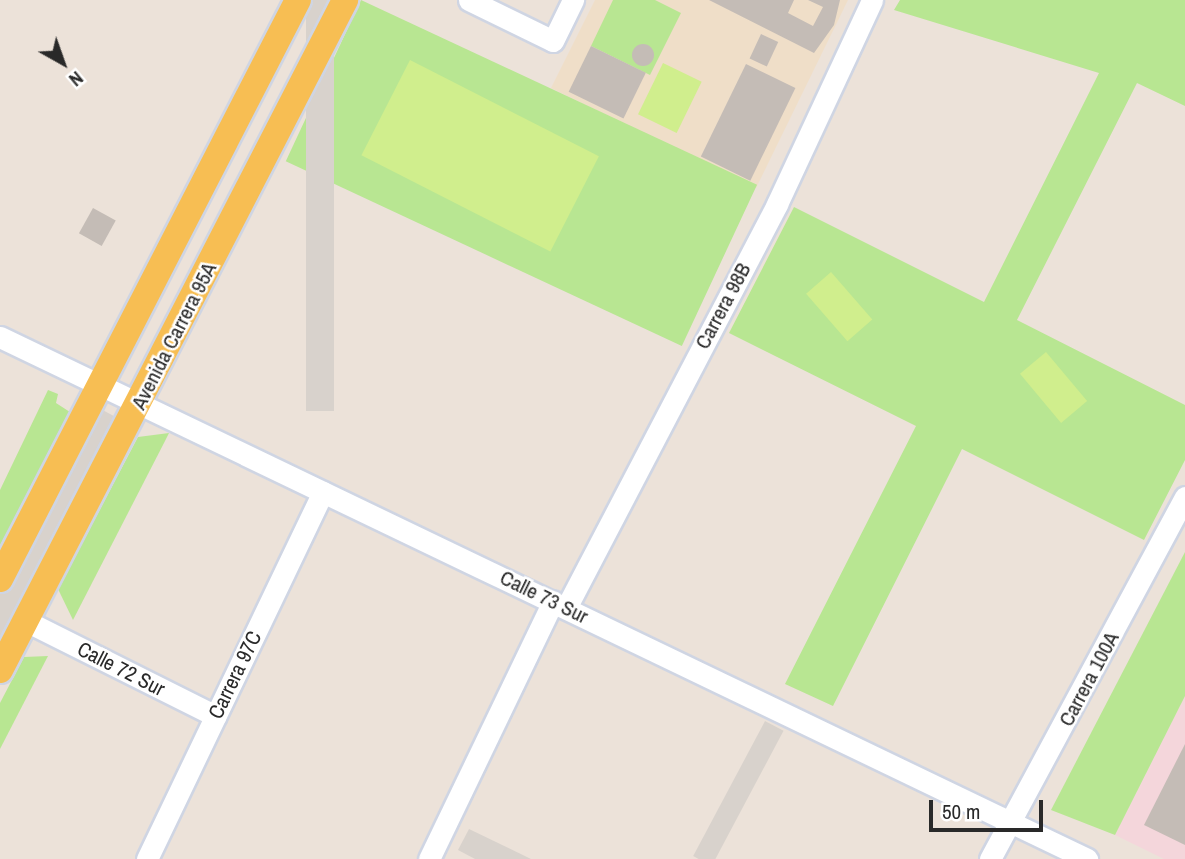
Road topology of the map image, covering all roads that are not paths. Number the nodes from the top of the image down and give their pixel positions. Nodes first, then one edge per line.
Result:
1 (298, 0) edge
2 (345, 0) edge
3 (469, 0) edge
4 (573, 0) edge
5 (872, 0) edge
6 (0, 337) edge
7 (102, 386) junction
8 (140, 404) junction
9 (323, 492) junction
10 (1185, 496) edge
11 (0, 579) edge
12 (559, 604) junction
13 (26, 621) junction
14 (0, 670) edge
15 (216, 716) junction
16 (1010, 822) junction
17 (147, 859) edge
18 (429, 859) edge
19 (990, 859) edge
20 (1087, 859) edge

1 - 7 main road, Avenida Carrera 95A
2 - 8 main road, Avenida Carrera 95A
3 - 4 street
5 - 12 street, Carrera 98B
6 - 7 street, Calle 73 Sur
7 - 8 street, Calle 73 Sur
7 - 11 main road, Avenida Carrera 95A
8 - 9 street, Calle 73 Sur
8 - 13 main road, Avenida Carrera 95A
9 - 12 street, Calle 73 Sur
9 - 15 street, Carrera 97C
10 - 16 street, Carrera 100A
12 - 16 street, Calle 73 Sur
12 - 18 street, Carrera 98B
13 - 14 main road, Avenida Carrera 95A
13 - 15 street, Calle 72 Sur
15 - 17 street, Carrera 97C
16 - 19 street, Carrera 100A
16 - 20 street, Calle 73 Sur

